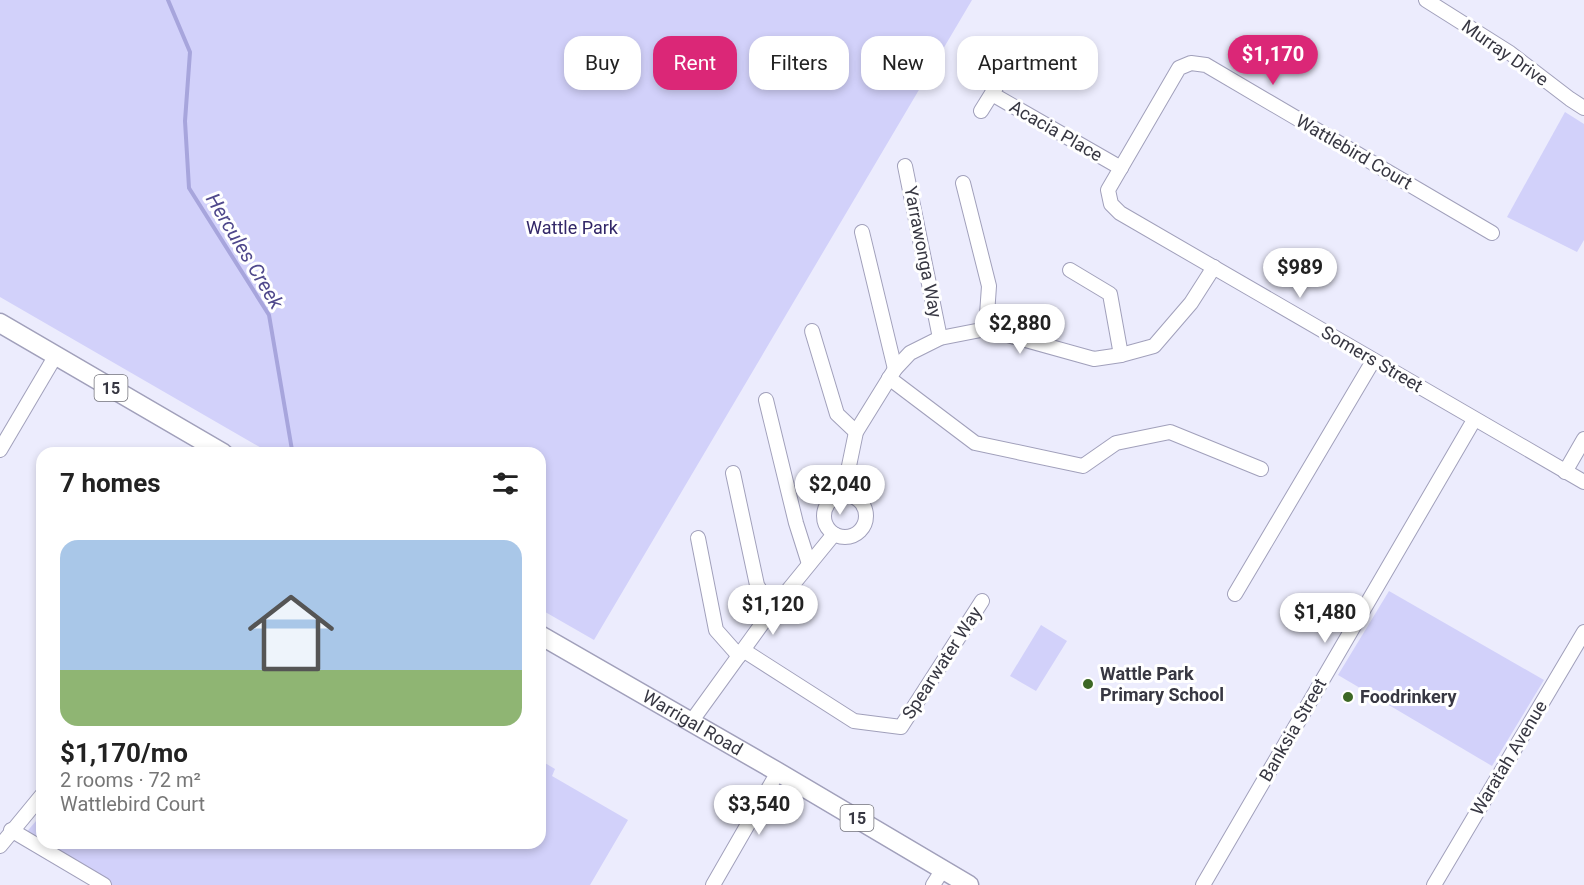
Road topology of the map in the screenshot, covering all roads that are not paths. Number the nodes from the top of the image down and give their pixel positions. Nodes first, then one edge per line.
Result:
1 (1426, 0) edge
2 (994, 90) edge
3 (992, 94) junction
4 (1584, 108) edge
5 (981, 111) dead end
6 (905, 166) dead end
7 (1121, 168) junction
8 (963, 183) dead end
9 (1108, 190) joint
10 (862, 232) dead end
11 (1492, 233) dead end
12 (1214, 267) junction
13 (1070, 270) dead end
14 (0, 323) edge
15 (986, 329) junction
16 (812, 331) dead end
17 (940, 338) junction
18 (56, 355) junction
19 (1121, 355) junction
20 (1373, 361) junction
21 (892, 373) junction
22 (766, 400) dead end
23 (1474, 420) junction
24 (856, 432) junction
25 (1584, 439) edge
26 (207, 447) edge
27 (0, 450) edge
28 (1261, 469) dead end
29 (1565, 471) junction
30 (733, 473) dead end
31 (1584, 482) edge
32 (843, 495) junction
33 (834, 534) junction
34 (698, 538) dead end
35 (809, 564) junction
36 (1235, 594) dead end
37 (982, 601) dead end
38 (772, 610) junction
39 (1584, 632) edge
40 (546, 638) edge
41 (741, 653) junction
42 (691, 722) junction
43 (778, 772) junction
44 (36, 802) edge
45 (4, 837) edge
46 (943, 869) junction
47 (104, 885) edge
48 (712, 885) edge
49 (933, 885) edge
50 (969, 885) edge
51 (1203, 885) edge
52 (1434, 885) edge

1 - 4 street, Murray Drive
2 - 3 street, Acacia Place
3 - 5 street, Acacia Place
3 - 7 street, Acacia Place
6 - 17 street, Yarrawonga Way
7 - 9 street, Wattlebird Court
7 - 11 street, Wattlebird Court
8 - 15 street
9 - 12 street, Somers Street
10 - 21 street
12 - 19 street
12 - 20 street, Somers Street
13 - 19 street
14 - 18 main road, 15
15 - 17 street
15 - 19 street
16 - 24 street
17 - 21 street
18 - 26 main road, 15
18 - 27 street
20 - 23 street, Somers Street
20 - 36 street
21 - 24 street
21 - 28 street
22 - 35 street
23 - 29 street, Somers Street
23 - 51 street, Banksia Street
24 - 32 street
25 - 29 street
29 - 31 street, Somers Street
30 - 38 street
32 - 33 street
32 - 33 street
33 - 35 street
34 - 41 street
35 - 38 street
37 - 41 street, Spearwater Way
38 - 41 street
39 - 52 street, Waratah Avenue
40 - 42 main road, Warrigal Road / 15
41 - 42 street
42 - 43 main road, Warrigal Road / 15
43 - 46 main road, Warrigal Road / 15
43 - 48 street
44 - 45 street
45 - 47 street
46 - 49 street
46 - 50 main road, Warrigal Road / 15

